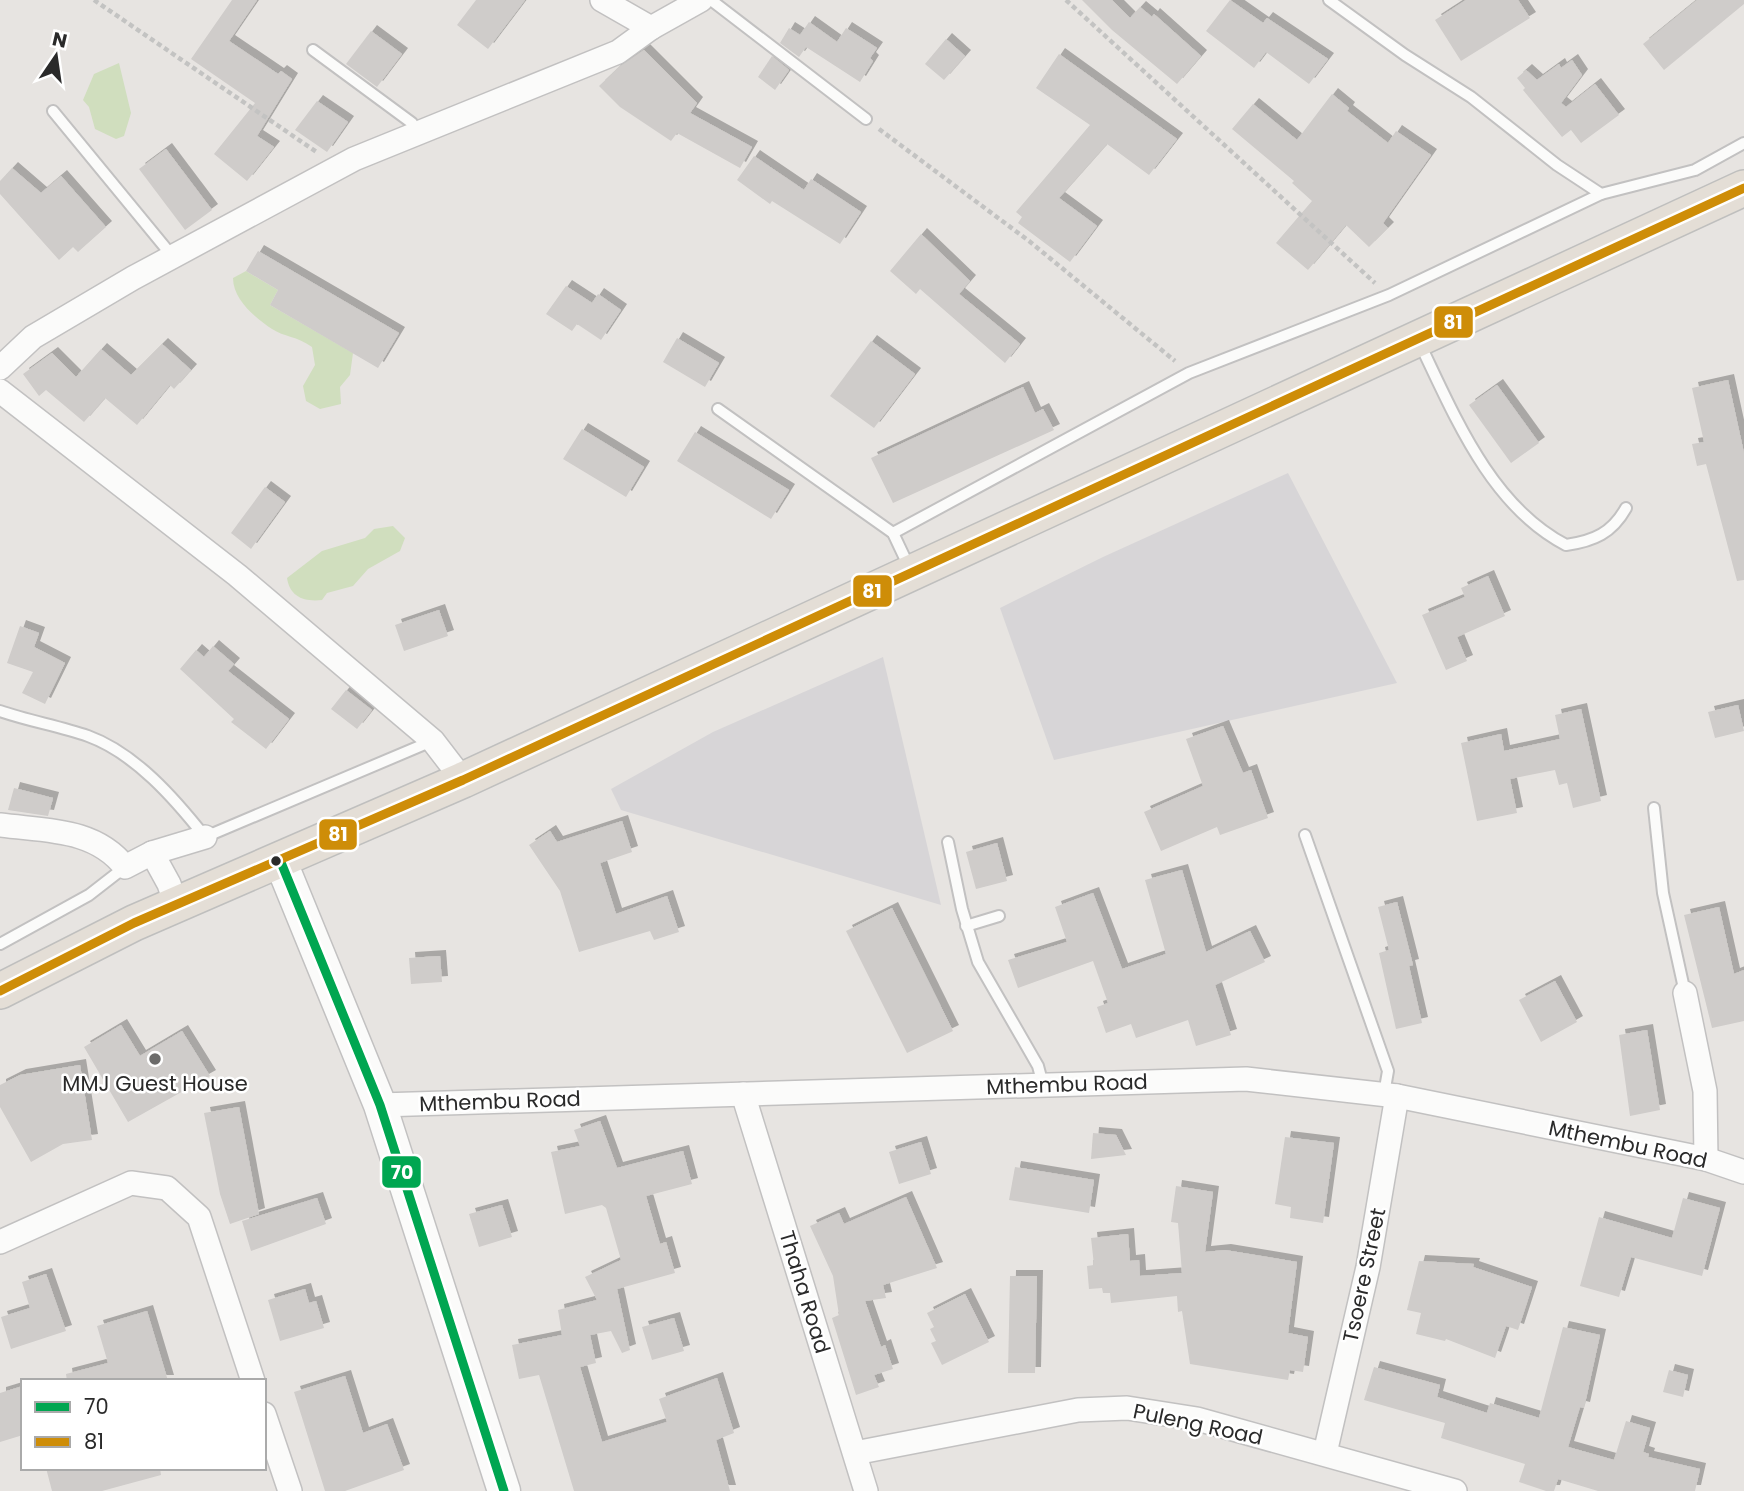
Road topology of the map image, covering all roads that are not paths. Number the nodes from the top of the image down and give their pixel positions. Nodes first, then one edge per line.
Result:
1 (602, 0) edge
2 (701, 0) edge
3 (711, 0) edge
4 (1329, 0) edge
5 (651, 28) junction
6 (313, 50) dead end
7 (53, 111) dead end
8 (866, 119) road end
9 (418, 135) junction
10 (1744, 143) edge
11 (1744, 188) edge
12 (1601, 194) junction
13 (173, 257) junction
14 (1417, 339) junction
15 (0, 368) edge
16 (0, 391) edge
17 (718, 409) dead end
18 (1626, 508) dead end
19 (893, 533) junction
20 (912, 574) junction
21 (0, 711) edge
22 (433, 741) junction
23 (463, 780) junction
24 (1654, 808) dead end
25 (0, 825) edge
26 (1306, 835) dead end
27 (205, 837) junction
28 (948, 842) dead end
29 (152, 853) junction
30 (280, 860) junction
31 (125, 867) junction
32 (176, 905) junction
33 (999, 916) dead end
34 (966, 926) junction
35 (0, 944) edge
36 (0, 991) edge
37 (1685, 993) joint
38 (1043, 1085) junction
39 (743, 1094) junction
40 (1391, 1095) junction
41 (380, 1105) junction
42 (1706, 1159) junction
43 (1744, 1172) edge
44 (0, 1242) edge
45 (252, 1379) edge
46 (266, 1421) edge
47 (855, 1453) junction
48 (1325, 1453) junction
49 (290, 1491) edge
50 (504, 1491) edge
51 (866, 1491) edge
52 (1455, 1491) edge

1 - 5 street
2 - 5 street
3 - 8 lane
4 - 12 lane
5 - 9 street
6 - 9 lane
7 - 13 lane
9 - 13 street
10 - 12 lane
11 - 14 main road
12 - 19 lane
13 - 15 street
14 - 18 lane
14 - 20 main road
16 - 22 street
17 - 19 lane
19 - 20 lane
20 - 23 main road
21 - 27 lane
22 - 23 street
22 - 27 lane
23 - 30 main road
24 - 37 lane
25 - 31 street
26 - 40 lane
27 - 29 street
28 - 34 lane
29 - 31 street
29 - 32 street
30 - 32 main road
30 - 41 street
31 - 35 lane
32 - 36 main road
33 - 34 lane
34 - 38 lane
37 - 42 street
38 - 39 street, Mthembu Road
38 - 40 street, Mthembu Road
39 - 41 street, Mthembu Road
39 - 47 street, Thaha Road
40 - 42 street, Mthembu Road
40 - 48 street, Tsoere Street
41 - 50 street
42 - 43 street, Mthembu Road
44 - 45 street
46 - 49 street
47 - 48 street, Puleng Road
47 - 51 street, Thaha Road
48 - 52 street, Puleng Road

